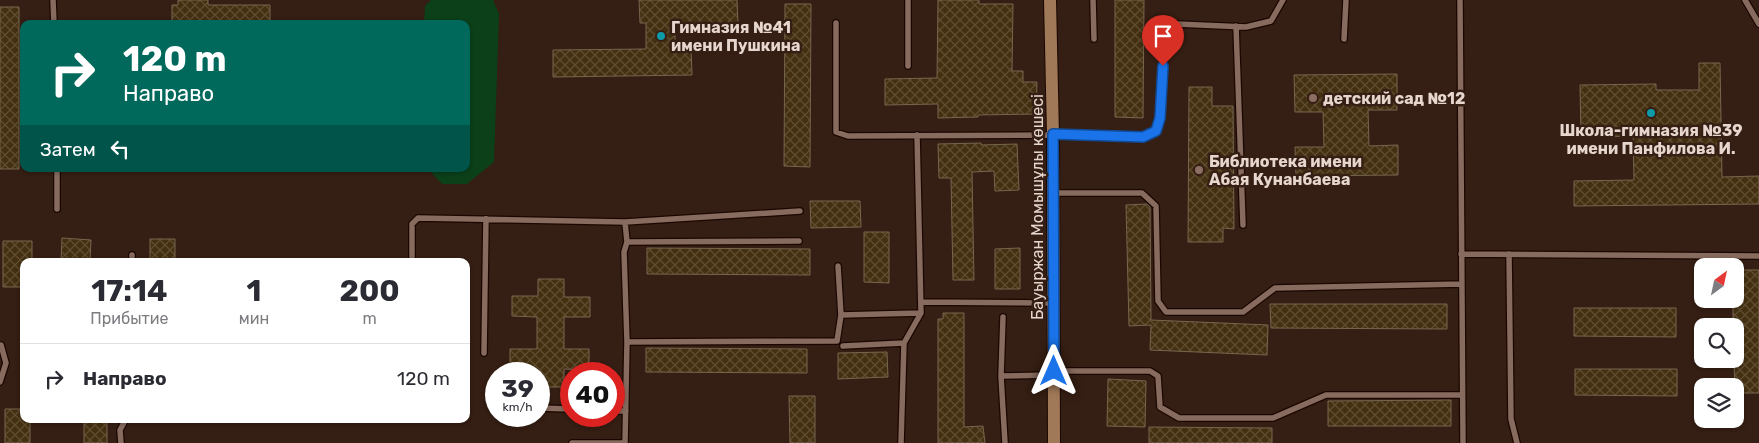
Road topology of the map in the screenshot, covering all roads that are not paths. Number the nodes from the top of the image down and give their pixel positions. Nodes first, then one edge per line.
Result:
1 (53, 0) edge
2 (908, 0) edge
3 (1050, 0) edge
4 (1093, 0) edge
5 (1283, 0) edge
6 (1346, 0) edge
7 (1460, 0) edge
8 (1745, 0) edge
9 (54, 20) edge
10 (836, 23) dead end
11 (1759, 24) edge
12 (1236, 26) junction
13 (1094, 39) dead end
14 (1344, 39) dead end
15 (908, 66) dead end
16 (1053, 134) junction
17 (917, 135) junction
18 (56, 172) edge
19 (1053, 192) junction
20 (57, 209) dead end
21 (800, 211) dead end
22 (486, 219) junction
23 (625, 222) junction
24 (1243, 225) dead end
25 (798, 241) dead end
26 (627, 242) junction
27 (1462, 254) junction
28 (1509, 254) junction
29 (1759, 256) edge
30 (412, 258) edge
31 (838, 266) dead end
32 (1462, 284) junction
33 (921, 302) junction
34 (1054, 303) junction
35 (921, 313) junction
36 (842, 314) junction
37 (1003, 317) dead end
38 (627, 342) junction
39 (904, 343) junction
40 (1, 345) edge
41 (843, 346) dead end
42 (484, 353) dead end
43 (1054, 373) junction
44 (1001, 376) junction
45 (0, 382) edge
46 (1462, 394) junction
47 (626, 411) joint
48 (124, 423) edge
49 (121, 443) edge
50 (572, 443) edge
51 (625, 443) edge
52 (902, 443) edge
53 (1005, 443) edge
54 (1054, 443) edge
55 (1463, 443) edge
56 (1517, 443) edge

1 - 9 lane
2 - 15 lane
3 - 16 street, Бауыржан Момышұлы көшесі
4 - 13 lane
5 - 12 lane
6 - 14 lane
7 - 27 lane
8 - 11 lane
10 - 17 lane
12 - 16 lane
12 - 24 lane
16 - 17 lane
16 - 19 street, Бауыржан Момышұлы көшесі
17 - 33 lane
18 - 20 lane
19 - 32 lane
19 - 34 street, Бауыржан Момышұлы көшесі
21 - 23 lane
22 - 23 lane
22 - 30 lane
22 - 42 lane
23 - 26 lane
25 - 26 lane
26 - 38 lane
27 - 28 lane
27 - 32 lane
28 - 29 lane
28 - 56 lane
31 - 36 lane
32 - 46 lane
33 - 34 lane
33 - 35 lane
34 - 43 street, Бауыржан Момышұлы көшесі
35 - 36 lane
35 - 39 lane
36 - 38 lane
37 - 44 lane
38 - 47 lane
39 - 41 lane
39 - 52 lane
40 - 45 lane
43 - 44 lane
43 - 46 lane
43 - 54 street, Бауыржан Момышұлы көшесі
44 - 53 lane
46 - 55 lane
47 - 51 lane
48 - 49 lane
50 - 51 lane

